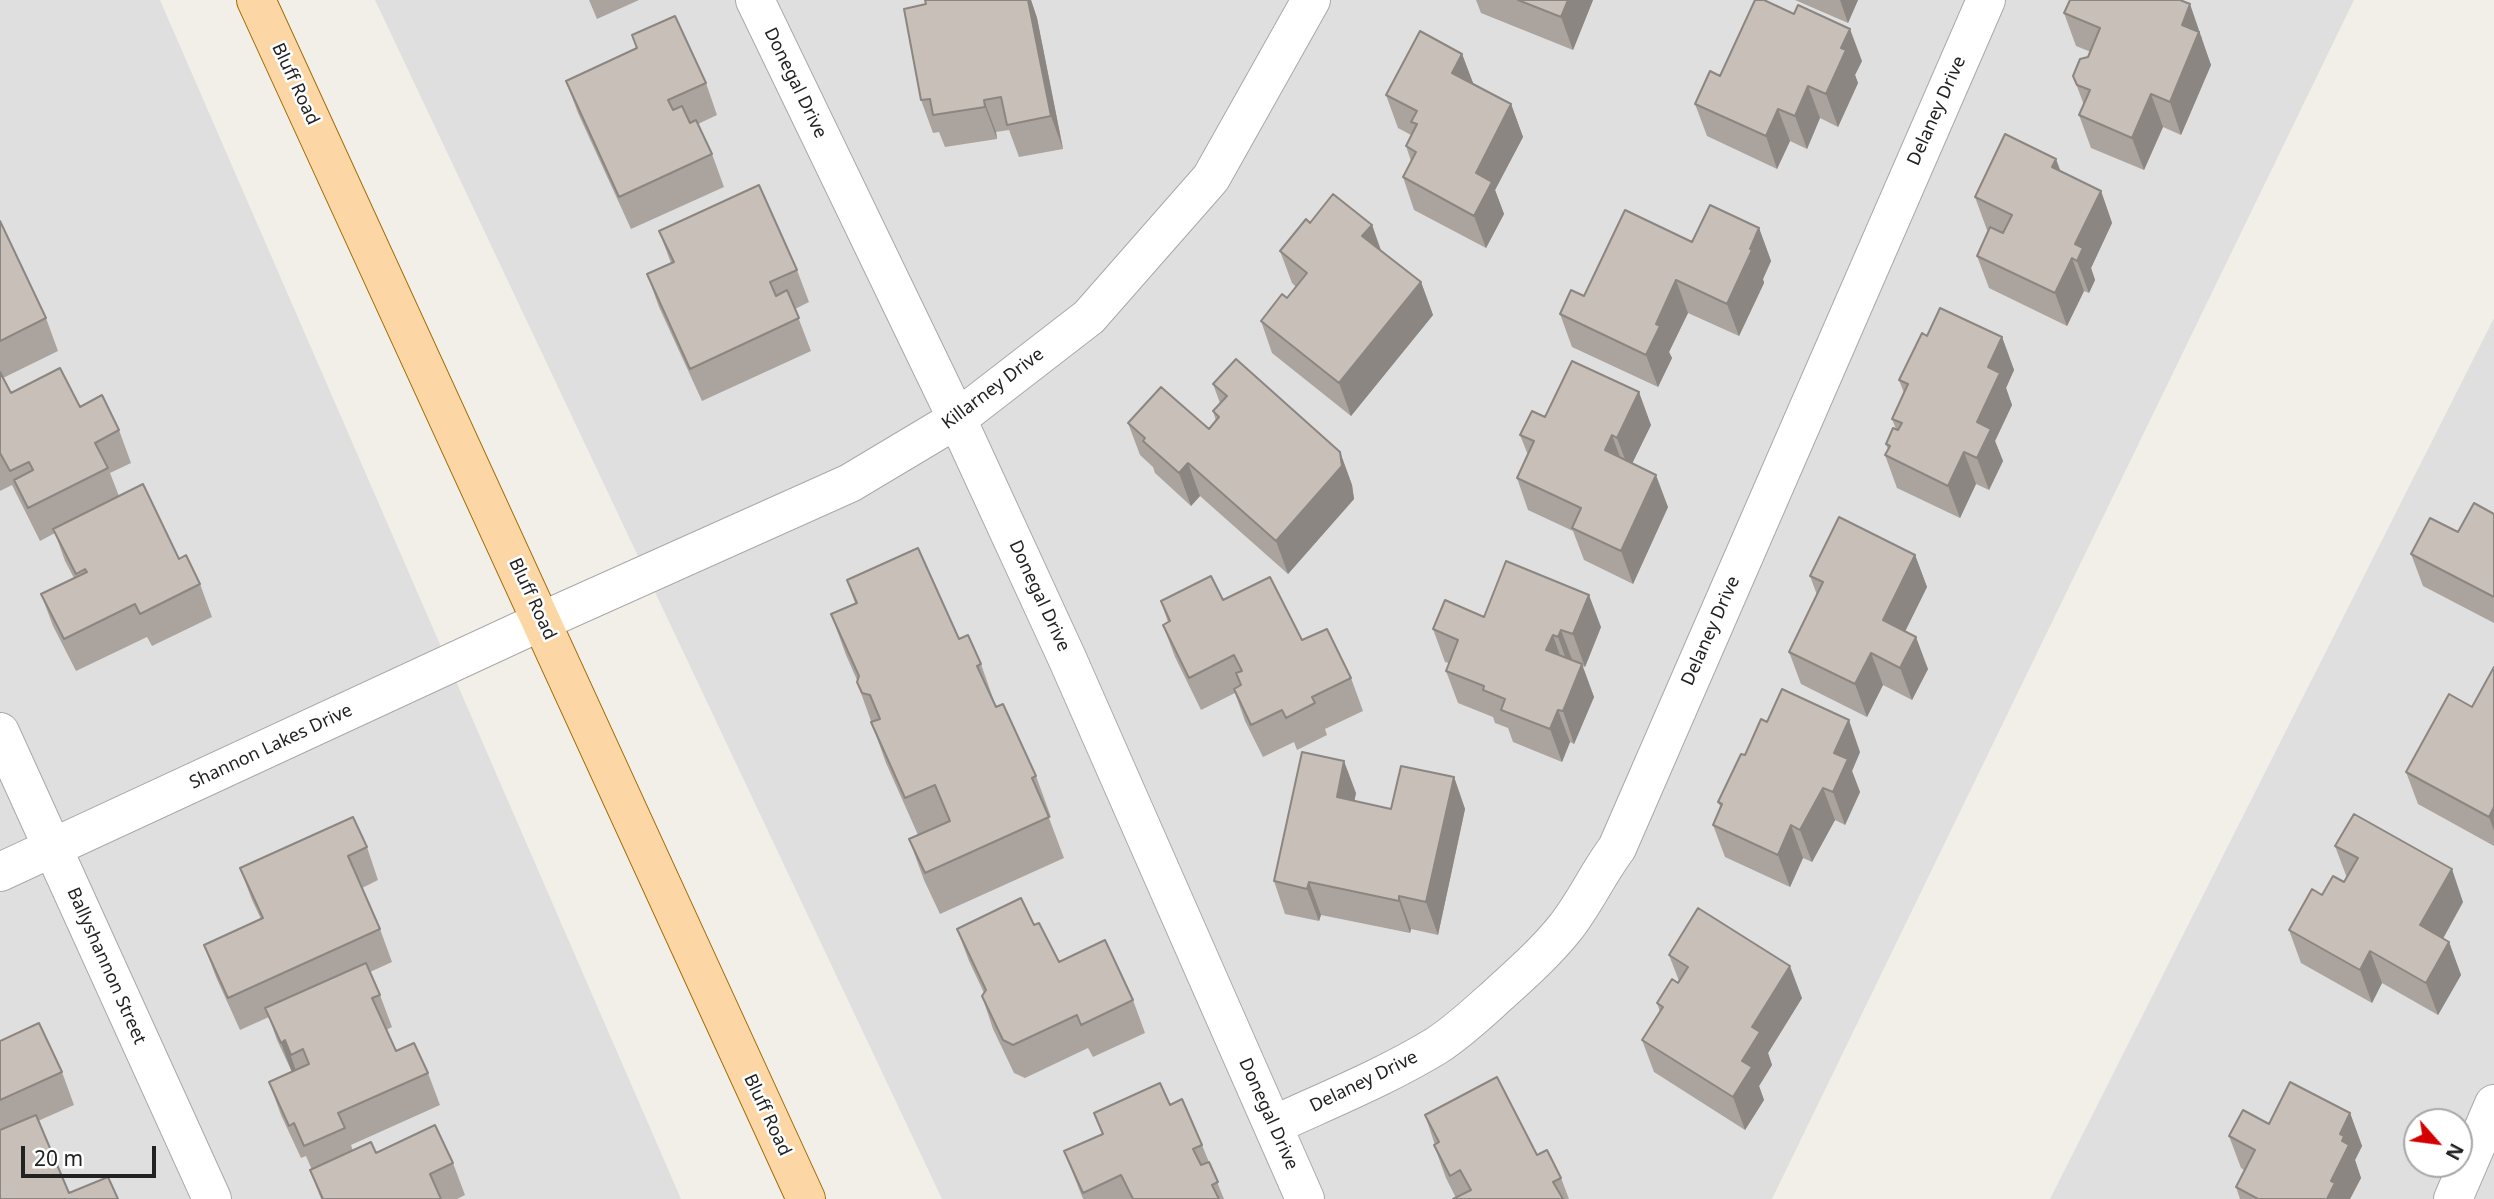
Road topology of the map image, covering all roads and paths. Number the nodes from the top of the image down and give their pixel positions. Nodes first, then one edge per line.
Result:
1 (256, 0) edge
2 (755, 0) edge
3 (1311, 0) edge
4 (1986, 0) edge
5 (957, 419) junction
6 (542, 621) junction
7 (0, 732) edge
8 (53, 848) junction
9 (0, 872) edge
10 (2494, 1104) edge
11 (1274, 1125) junction
12 (2481, 1171) edge
13 (212, 1199) edge
14 (806, 1199) edge
15 (1305, 1199) edge
16 (2453, 1199) edge

1 - 6 main road, Bluff Road
2 - 5 street, Donegal Drive
3 - 5 street, Killarney Drive
4 - 11 street, Delaney Drive
5 - 6 street, Killarney Drive
5 - 11 street, Donegal Drive
6 - 8 street, Shannon Lakes Drive
6 - 14 main road, Bluff Road
7 - 8 street, Ballyshannon Street
8 - 9 street, Shannon Lakes Drive
8 - 13 street, Ballyshannon Street
10 - 12 street
11 - 15 street, Donegal Drive
12 - 16 street

